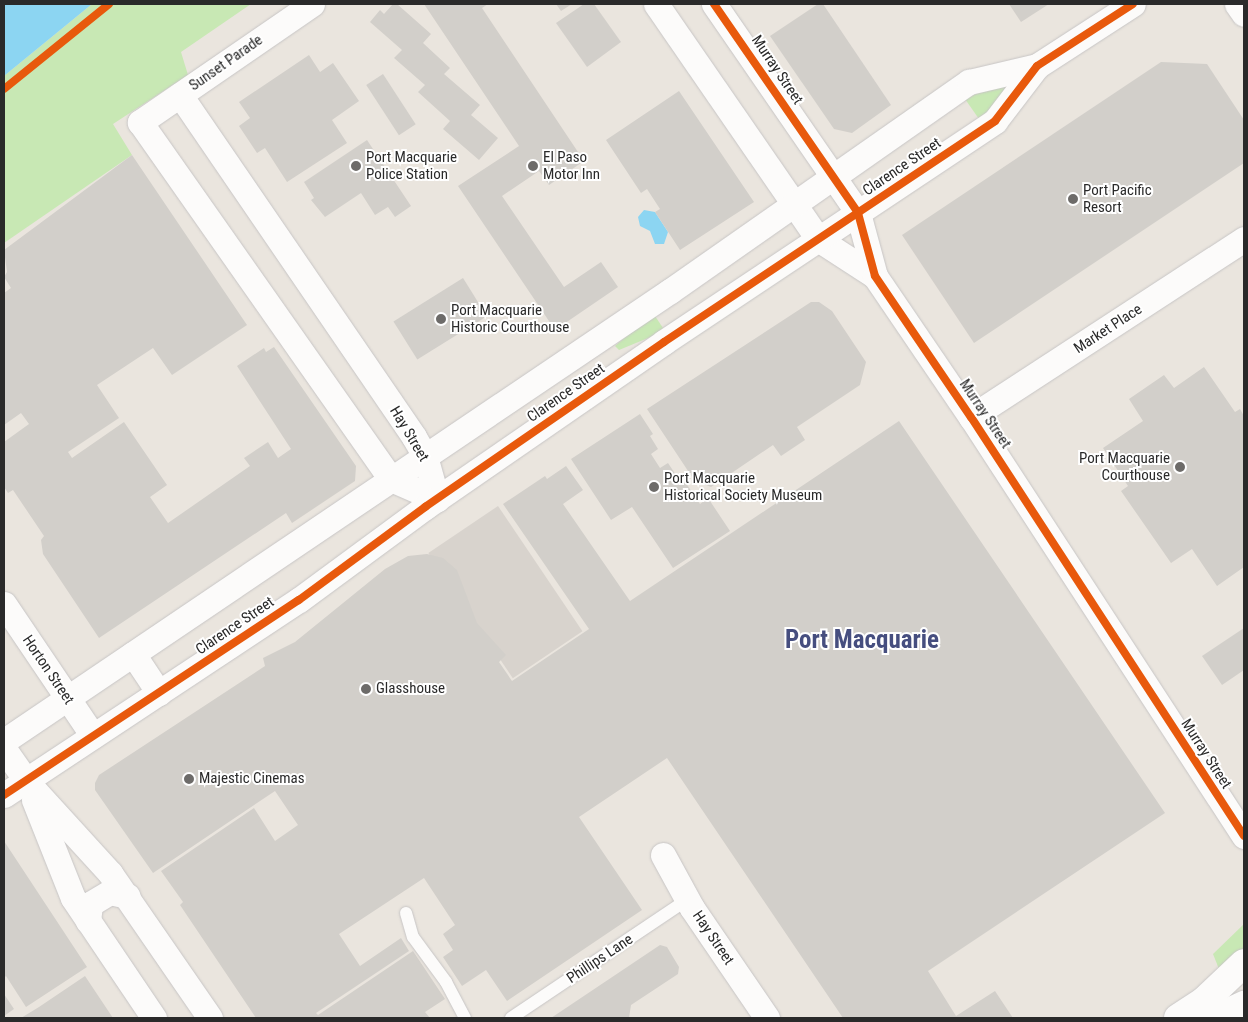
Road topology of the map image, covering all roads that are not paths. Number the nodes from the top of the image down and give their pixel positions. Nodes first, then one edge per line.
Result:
1 (312, 4) edge
2 (656, 4) edge
3 (714, 4) edge
4 (1133, 4) edge
5 (1237, 4) edge
6 (1244, 14) edge
7 (1037, 66) junction
8 (180, 95) junction
9 (833, 177) junction
10 (794, 205) junction
11 (858, 213) junction
12 (818, 239) junction
13 (1244, 239) edge
14 (875, 276) junction
15 (971, 417) junction
16 (425, 456) junction
17 (391, 479) junction
18 (437, 499) junction
19 (4, 604) edge
20 (133, 654) junction
21 (159, 693) junction
22 (67, 698) junction
23 (93, 736) junction
24 (4, 741) edge
25 (4, 749) edge
26 (26, 781) junction
27 (4, 795) edge
28 (1244, 836) edge
29 (663, 854) dead end
30 (128, 896) junction
31 (688, 899) junction
32 (406, 914) dead end
33 (88, 921) junction
34 (1244, 963) edge
35 (1244, 1005) edge
36 (154, 1018) edge
37 (210, 1018) edge
38 (465, 1018) edge
39 (511, 1018) edge
40 (767, 1018) edge
41 (1178, 1018) edge
42 (1216, 1018) edge

1 - 8 street, Sunset Parade
2 - 10 street, Murray Street
3 - 9 street, Murray Street
4 - 7 street, Clarence Street
5 - 6 street
7 - 9 street, Clarence Street
7 - 11 street, Clarence Street
8 - 16 street, Hay Street
8 - 17 street, Sunset Parade
9 - 10 street, Clarence Street
9 - 11 street, Murray Street
10 - 12 street, Murray Street
10 - 16 street, Clarence Street
11 - 12 street, Clarence Street
11 - 14 street, Murray Street
12 - 14 street, Murray Street
12 - 18 street, Clarence Street
13 - 15 street, Market Place
14 - 15 street, Murray Street
15 - 28 street, Murray Street
16 - 17 street, Clarence Street
16 - 18 street, Hay Street
17 - 18 street
17 - 20 street, Clarence Street
18 - 21 street, Clarence Street
19 - 22 street, Horton Street
20 - 21 street
20 - 22 street, Clarence Street
21 - 23 street, Clarence Street
22 - 23 street, Horton Street
22 - 24 street, Clarence Street
23 - 26 street, Clarence Street
25 - 26 street
26 - 27 street, Clarence Street
26 - 30 street
26 - 33 street
29 - 31 street, Hay Street
30 - 33 street
30 - 37 street
31 - 39 lane, Phillips Lane
31 - 40 street, Hay Street
32 - 38 lane
33 - 36 street
34 - 41 street
35 - 42 street

